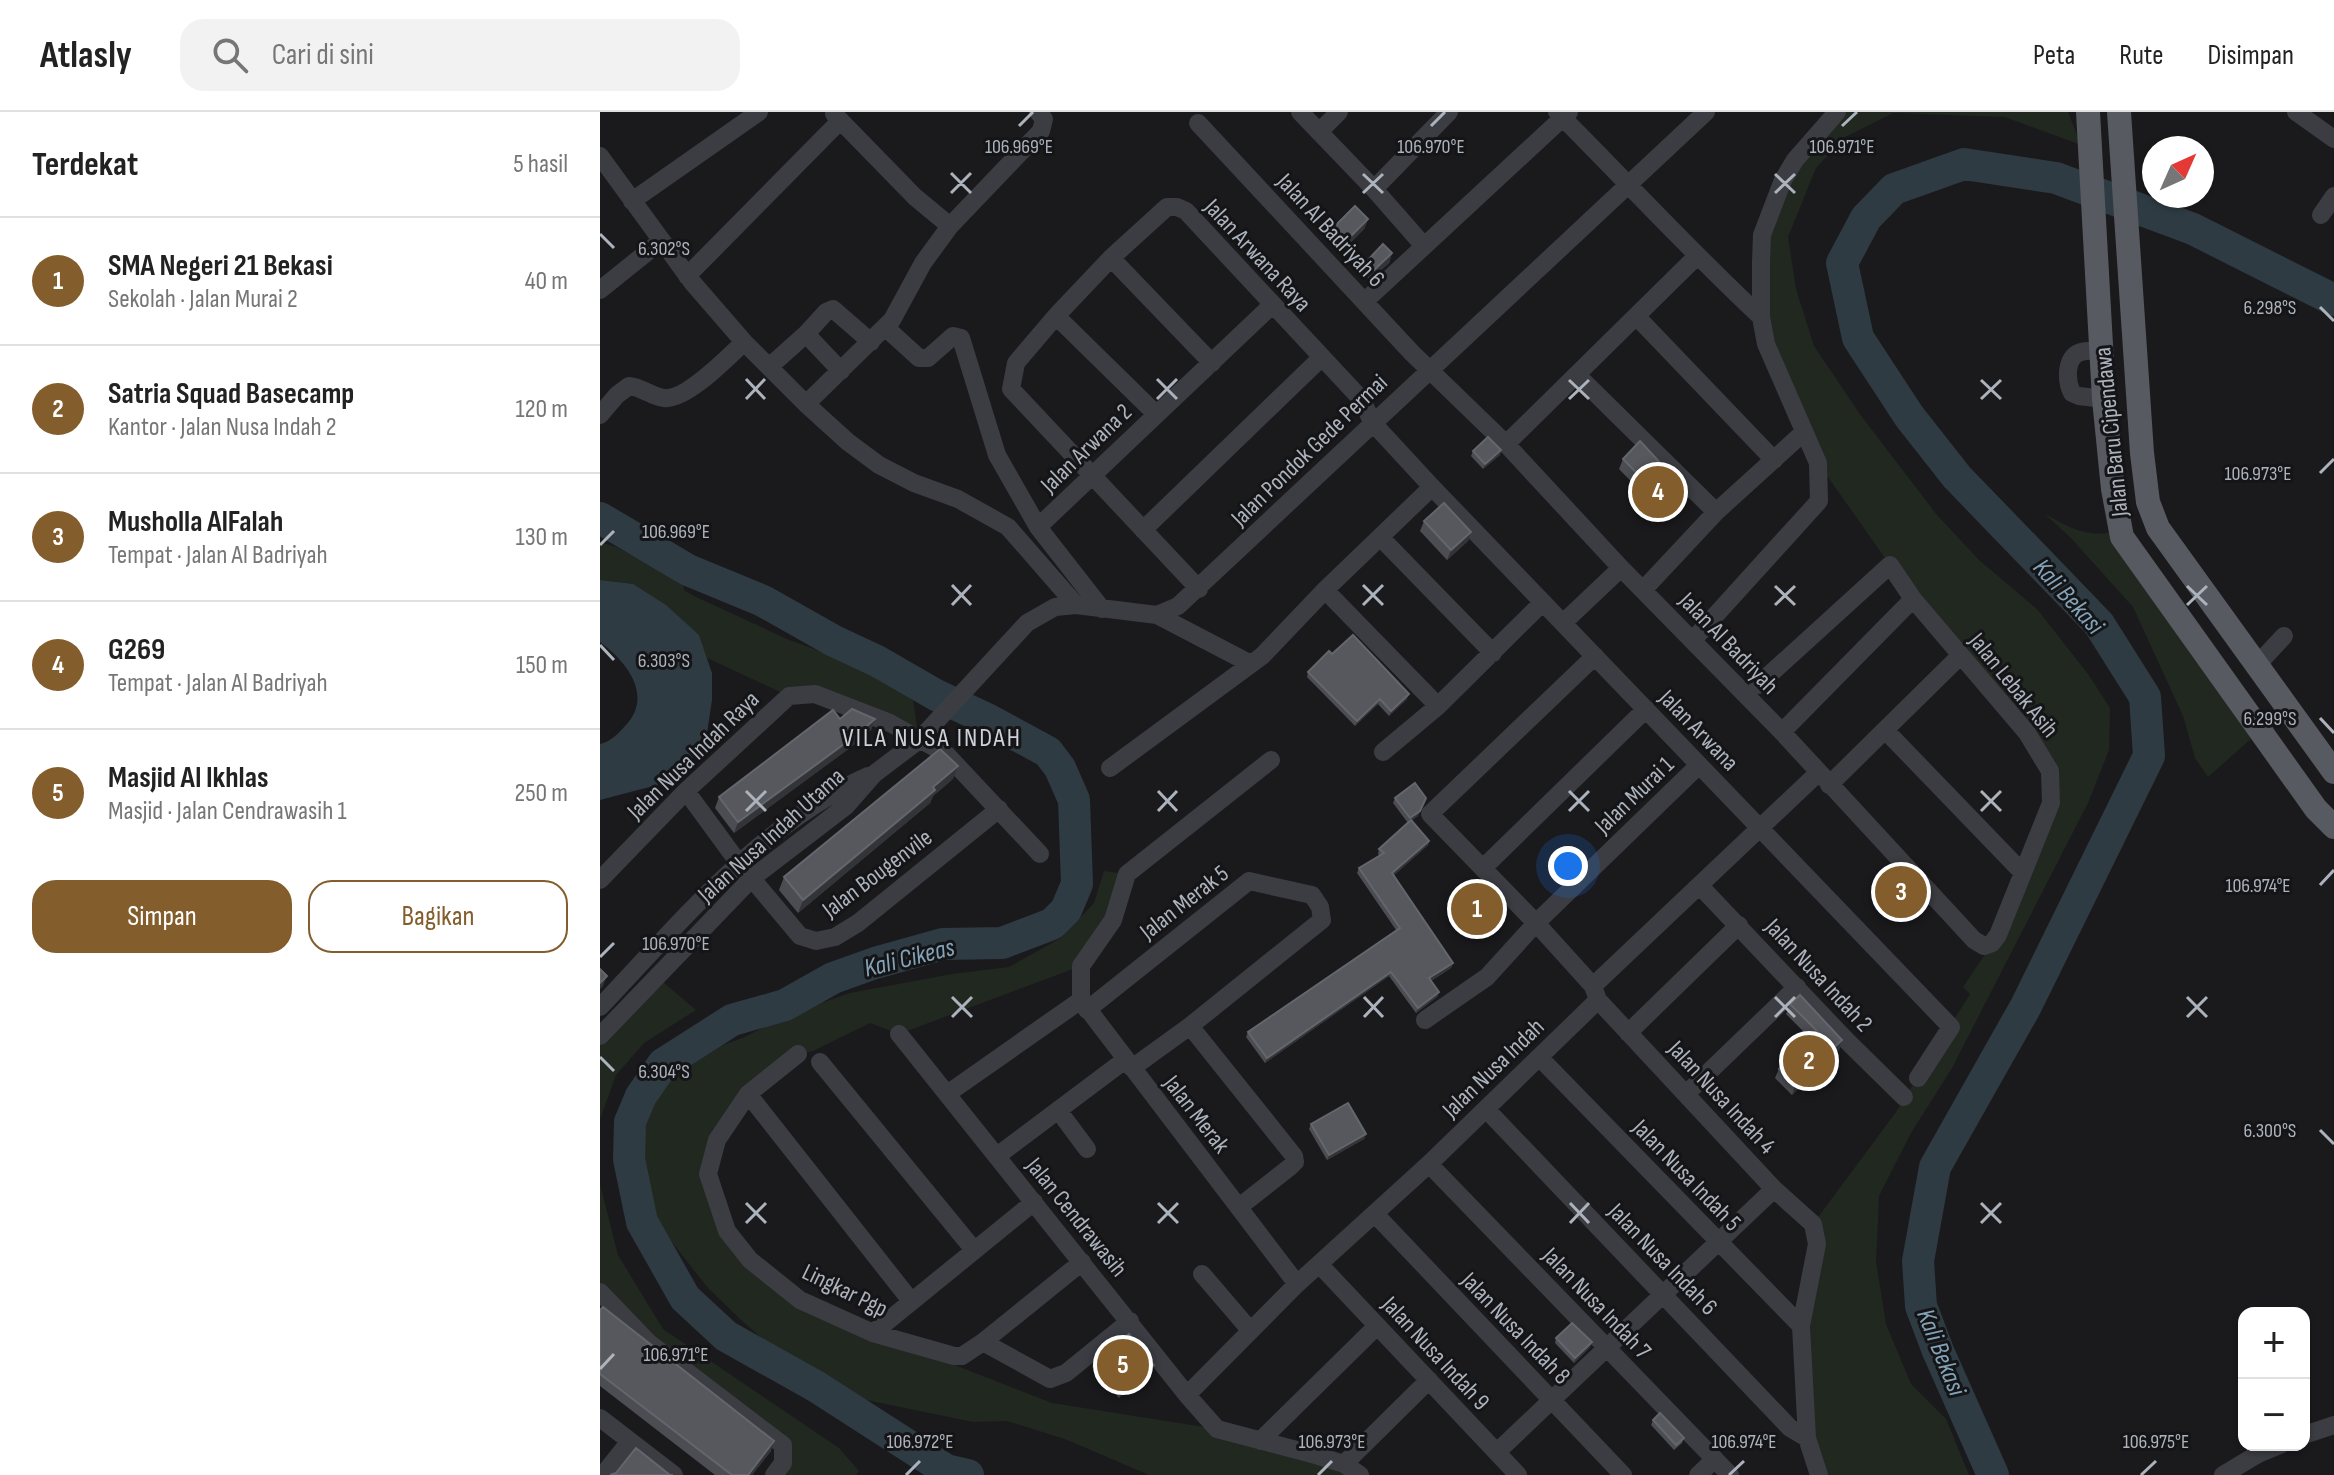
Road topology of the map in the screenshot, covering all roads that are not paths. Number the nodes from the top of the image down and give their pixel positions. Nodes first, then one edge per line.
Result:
1 (759, 112) edge
2 (1038, 112) edge
3 (1300, 112) edge
4 (1339, 112) edge
5 (1449, 112) edge
6 (1706, 112) edge
7 (1837, 112) edge
8 (2088, 112) edge
9 (2297, 112) edge
10 (1563, 114) edge
11 (836, 116) edge
12 (2119, 122) edge
13 (1198, 123) dead end
14 (1319, 132) junction
15 (2334, 139) edge
16 (600, 156) edge
17 (1628, 183) junction
18 (1374, 189) junction
19 (2334, 196) edge
20 (632, 201) junction
21 (2321, 215) dead end
22 (950, 226) junction
23 (661, 241) junction
24 (1424, 246) junction
25 (1696, 257) junction
26 (1111, 258) junction
27 (687, 276) junction
28 (600, 290) edge
29 (1365, 301) junction
30 (1272, 305) junction
31 (1056, 316) junction
32 (1637, 317) junction
33 (1761, 317) junction
34 (885, 327) junction
35 (806, 334) junction
36 (744, 342) junction
37 (871, 342) junction
38 (2101, 351) junction
39 (1321, 358) junction
40 (1212, 363) junction
41 (769, 367) junction
42 (1430, 369) junction
43 (841, 371) junction
44 (1577, 375) junction
45 (2104, 399) junction
46 (806, 404) junction
47 (1156, 414) junction
48 (600, 415) edge
49 (1372, 422) junction
50 (1804, 432) junction
51 (1506, 444) junction
52 (1774, 460) junction
53 (1092, 475) junction
54 (1432, 487) junction
55 (1716, 512) junction
56 (1038, 527) junction
57 (1143, 530) junction
58 (1380, 537) junction
59 (1621, 568) junction
60 (1199, 589) junction
61 (1644, 589) junction
62 (1325, 590) junction
63 (1913, 599) junction
64 (1543, 602) junction
65 (1076, 605) junction
66 (1102, 609) junction
67 (1157, 615) junction
68 (1563, 623) junction
69 (2284, 636) dead end
70 (1693, 640) junction
71 (1493, 653) junction
72 (1595, 656) junction
73 (1960, 656) junction
74 (1251, 664) junction
75 (2257, 665) junction
76 (1758, 685) dead end
77 (1438, 706) junction
78 (2288, 708) junction
79 (1646, 709) junction
80 (1885, 730) junction
81 (2261, 730) junction
82 (1782, 732) junction
83 (923, 735) junction
84 (1383, 752) dead end
85 (1271, 760) dead end
86 (1699, 765) junction
87 (1110, 768) dead end
88 (2334, 772) edge
89 (874, 774) junction
90 (1824, 779) junction
91 (686, 791) junction
92 (999, 809) junction
93 (2334, 827) edge
94 (1761, 829) junction
95 (1040, 854) dead end
96 (738, 862) junction
97 (1483, 868) junction
98 (2023, 873) junction
99 (752, 878) junction
100 (600, 880) edge
101 (1700, 886) junction
102 (1536, 923) junction
103 (1739, 925) junction
104 (1992, 943) joint
105 (1797, 987) junction
106 (1596, 993) junction
107 (1084, 1005) junction
108 (600, 1007) edge
109 (1425, 1020) dead end
110 (1190, 1026) junction
111 (1628, 1033) junction
112 (899, 1034) dead end
113 (600, 1036) edge
114 (798, 1054) dead end
115 (1539, 1057) junction
116 (820, 1062) dead end
117 (1128, 1064) junction
118 (1918, 1078) dead end
119 (1687, 1093) junction
120 (748, 1094) junction
121 (947, 1094) junction
122 (1904, 1097) dead end
123 (1486, 1109) junction
124 (1058, 1110) junction
125 (1087, 1149) dead end
126 (997, 1156) junction
127 (1429, 1164) junction
128 (1774, 1189) junction
129 (1034, 1202) junction
130 (1239, 1207) junction
131 (1375, 1214) junction
132 (1717, 1242) junction
133 (974, 1250) junction
134 (1082, 1262) junction
135 (1319, 1264) junction
136 (1202, 1274) dead end
137 (1297, 1284) junction
138 (600, 1292) edge
139 (1663, 1293) junction
140 (911, 1301) junction
141 (1130, 1321) junction
142 (1377, 1326) junction
143 (1801, 1326) junction
144 (1250, 1330) junction
145 (873, 1333) junction
146 (983, 1342) junction
147 (1607, 1348) junction
148 (1429, 1380) junction
149 (1187, 1395) junction
150 (1553, 1401) junction
151 (600, 1418) edge
152 (2334, 1425) edge
153 (2310, 1433) edge
154 (1807, 1438) junction
155 (630, 1441) junction
156 (1260, 1441) junction
157 (2265, 1451) edge
158 (1497, 1452) junction
159 (1715, 1459) junction
160 (1344, 1464) junction
161 (1815, 1472) edge
162 (603, 1475) edge
163 (674, 1475) edge
164 (774, 1475) edge
165 (1360, 1475) edge
166 (1518, 1475) edge
167 (1623, 1475) edge
168 (1698, 1475) edge
169 (1730, 1475) edge
170 (2223, 1475) edge

1 - 20 street
2 - 22 street
3 - 14 street
4 - 14 street
5 - 18 street
6 - 17 street, Jalan Pondok Gede Permai
7 - 33 street
8 - 38 main road, Jalan Baru Cipendawa
9 - 15 street
10 - 17 street
10 - 24 street
11 - 22 street
11 - 27 street
12 - 75 main road, Jalan Baru Cipendawa
13 - 29 street, Jalan Al Badriyah 6
14 - 18 street
16 - 20 street
17 - 25 street
17 - 42 street, Jalan Pondok Gede Permai
18 - 24 street
19 - 21 street
20 - 23 street
22 - 34 street
23 - 27 street
23 - 28 street
24 - 29 street
25 - 32 street
25 - 33 street
26 - 30 street, Jalan Arwana Raya
26 - 31 street, Jalan Arwana Raya
26 - 40 street
27 - 36 street
29 - 42 street, Jalan Al Badriyah 6
30 - 39 street, Jalan Arwana Raya
30 - 40 street, Jalan Arwana 2
31 - 47 street
31 - 53 street, Jalan Arwana Raya
32 - 44 street
32 - 52 street
33 - 50 street
34 - 37 street
34 - 56 street
35 - 37 street
35 - 41 street
35 - 43 street
36 - 41 street
36 - 48 street
37 - 43 street
38 - 45 main road, Jalan Baru Cipendawa
38 - 45 street
39 - 49 street, Jalan Arwana Raya
39 - 57 street
40 - 47 street, Jalan Arwana 2
41 - 46 street
42 - 49 street, Jalan Pondok Gede Permai
42 - 51 street, Jalan Al Badriyah
43 - 46 street
44 - 51 street
44 - 55 street
45 - 81 main road, Jalan Baru Cipendawa
46 - 65 street
47 - 53 street, Jalan Arwana 2
49 - 54 street, Jalan Arwana
49 - 60 street, Jalan Pondok Gede Permai
50 - 52 street
50 - 70 street
51 - 59 street, Jalan Al Badriyah
52 - 55 street
53 - 56 street, Jalan Arwana 2
53 - 57 street
54 - 58 street
54 - 64 street, Jalan Arwana
55 - 61 street
56 - 66 street
57 - 60 street
58 - 62 street
58 - 71 street
59 - 61 street, Jalan Al Badriyah
59 - 68 street
60 - 67 street, Jalan Pondok Gede Permai
61 - 70 street, Jalan Al Badriyah
62 - 74 street
62 - 77 street
63 - 73 street, Jalan Lebak Asih
63 - 76 street, Jalan Lebak Asih
63 - 82 street
64 - 68 street, Jalan Arwana
64 - 71 street
65 - 66 street
65 - 83 street
66 - 67 street
67 - 74 street
68 - 72 street, Jalan Arwana
69 - 75 street
70 - 82 street, Jalan Al Badriyah
71 - 77 street
72 - 79 street, Jalan Arwana
72 - 97 street, Jalan Nusa Indah 4
73 - 80 street, Jalan Nusa Indah
73 - 98 street, Jalan Lebak Asih
74 - 87 street
75 - 78 main road, Jalan Baru Cipendawa
77 - 84 street
78 - 81 main road
78 - 88 main road, Jalan Baru Cipendawa
79 - 86 street, Jalan Arwana
79 - 97 street
80 - 90 street, Jalan Nusa Indah
80 - 98 street
81 - 93 main road, Jalan Baru Cipendawa
82 - 90 street, Jalan Al Badriyah
83 - 89 street, Jalan Nusa Indah Utama
83 - 91 street, Jalan Nusa Indah Raya
83 - 92 street
85 - 107 street
86 - 94 street, Jalan Arwana
86 - 102 street, Jalan Murai 1
89 - 96 street, Jalan Nusa Indah Utama
89 - 99 street, Jalan Nusa Indah Utama
90 - 94 street, Jalan Nusa Indah
90 - 104 street, Jalan Al Badriyah
91 - 96 street, Jalan Bougenvile
91 - 100 street, Jalan Nusa Indah Raya
92 - 95 street
92 - 99 street, Jalan Bougenvile
94 - 101 street, Jalan Nusa Indah
94 - 118 street, Jalan Arwana
96 - 99 street, Jalan Bougenvile
96 - 108 street, Jalan Nusa Indah Utama
97 - 102 street, Jalan Nusa Indah 4
98 - 104 street, Jalan Lebak Asih
99 - 113 street, Jalan Nusa Indah Utama
101 - 103 street, Jalan Nusa Indah 2
101 - 106 street, Jalan Nusa Indah
102 - 106 street, Jalan Nusa Indah 4
102 - 109 street, Jalan Murai 1
103 - 105 street, Jalan Nusa Indah 2
103 - 111 street
105 - 119 street
105 - 122 street, Jalan Nusa Indah 2
106 - 111 street, Jalan Nusa Indah 4
106 - 115 street, Jalan Nusa Indah
107 - 110 street, Jalan Merak 5
107 - 117 street, Jalan Merak
107 - 121 street
110 - 117 street
110 - 130 street
111 - 119 street, Jalan Nusa Indah 4
112 - 121 street, Jalan Cendrawasih
114 - 120 street, Lingkar Pgp
115 - 123 street, Jalan Nusa Indah
115 - 132 street, Jalan Nusa Indah 5
116 - 133 street
117 - 124 street
117 - 130 street, Jalan Merak
119 - 128 street, Jalan Nusa Indah 4
120 - 140 street
120 - 145 street, Lingkar Pgp
121 - 126 street, Jalan Cendrawasih
123 - 127 street, Jalan Nusa Indah
123 - 139 street, Jalan Nusa Indah 6
124 - 125 street
124 - 126 street
126 - 129 street, Jalan Cendrawasih
127 - 131 street, Jalan Nusa Indah
127 - 147 street, Jalan Nusa Indah 7
128 - 132 street
128 - 143 street, Jalan Nusa Indah 4
129 - 133 street
129 - 134 street, Jalan Cendrawasih
130 - 137 street, Jalan Merak
131 - 135 street, Jalan Nusa Indah
131 - 150 street, Jalan Nusa Indah 8
132 - 139 street
132 - 143 street, Jalan Nusa Indah 5
133 - 140 street
134 - 141 street, Jalan Cendrawasih
134 - 146 street
135 - 137 street, Jalan Nusa Indah
135 - 142 street, Jalan Nusa Indah 9
136 - 144 street
137 - 144 street, Jalan Nusa Indah
138 - 164 street
139 - 147 street
139 - 154 street, Jalan Nusa Indah 6
140 - 145 street
141 - 146 street
141 - 149 street, Jalan Cendrawasih
142 - 148 street, Jalan Nusa Indah 9
142 - 156 street
143 - 154 street
144 - 149 street, Jalan Nusa Indah
145 - 146 street, Lingkar Pgp
147 - 150 street
147 - 159 street, Jalan Nusa Indah 7
148 - 158 street, Jalan Nusa Indah 9
148 - 160 street
149 - 156 street, Jalan Cendrawasih
150 - 158 street
150 - 167 street, Jalan Nusa Indah 8
151 - 155 street
152 - 153 street
154 - 161 street
155 - 162 street
155 - 163 street
156 - 160 street
157 - 170 street
158 - 166 street, Jalan Nusa Indah 9
159 - 168 street
159 - 169 street, Jalan Nusa Indah 7
160 - 165 street

